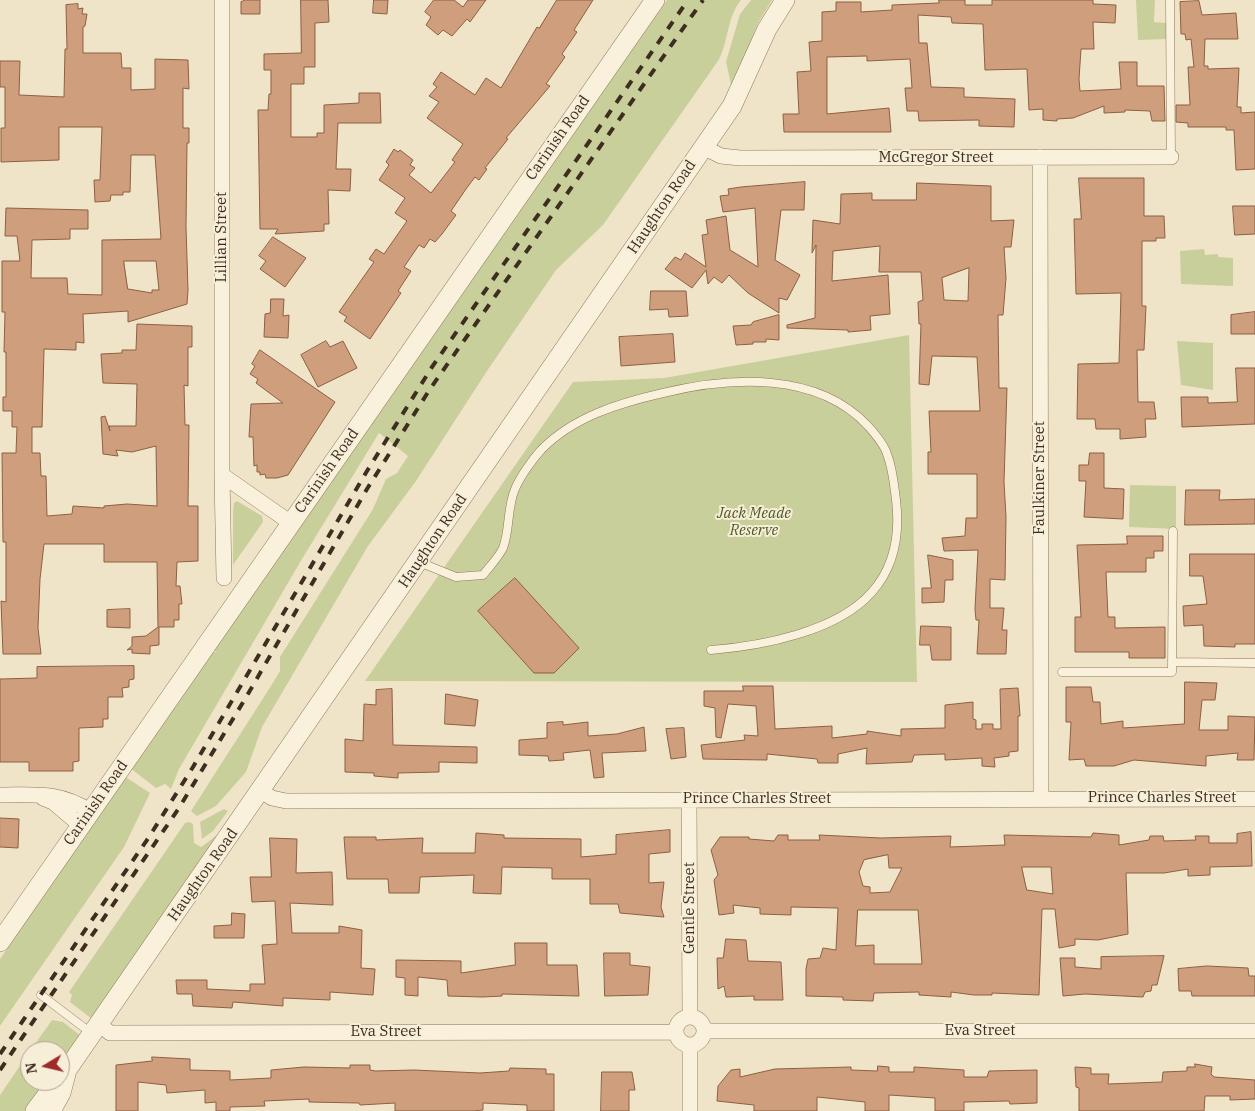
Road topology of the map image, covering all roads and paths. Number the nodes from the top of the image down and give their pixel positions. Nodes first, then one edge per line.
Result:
1 (222, 0) edge
2 (655, 0) edge
3 (785, 0) edge
4 (1170, 0) edge
5 (703, 147) junction
6 (1040, 157) junction
7 (1171, 157) joint
8 (222, 475) junction
9 (291, 523) junction
10 (1173, 531) dead end
11 (419, 562) junction
12 (224, 578) dead end
13 (711, 650) dead end
14 (1172, 662) junction
15 (1255, 663) edge
16 (1062, 672) dead end
17 (261, 791) junction
18 (0, 795) edge
19 (1041, 798) junction
20 (690, 799) junction
21 (1255, 799) edge
22 (85, 818) junction
23 (0, 942) edge
24 (40, 995) dead end
25 (690, 1017) junction
26 (96, 1029) junction
27 (1255, 1031) edge
28 (676, 1032) junction
29 (705, 1032) junction
30 (690, 1046) junction
31 (70, 1065) edge
32 (51, 1091) edge
33 (61, 1091) edge
34 (35, 1111) edge
35 (51, 1111) edge
36 (690, 1111) edge

1 - 8 street, Lillian Street
2 - 9 street, Carinish Road
3 - 5 street, Haughton Road
4 - 7 lane
5 - 6 street, McGregor Street
5 - 11 street, Haughton Road
6 - 7 street, McGregor Street
6 - 19 street, Faulkiner Street
8 - 9 street
8 - 12 street, Lillian Street
9 - 22 street, Carinish Road
10 - 14 lane
11 - 13 lane
11 - 17 street, Haughton Road
14 - 15 lane
14 - 16 lane
17 - 20 street, Prince Charles Street
17 - 26 street, Haughton Road
18 - 22 street
19 - 20 street, Prince Charles Street
19 - 21 street, Prince Charles Street
20 - 25 street, Gentle Street
22 - 23 street, Carinish Road
24 - 26 lane
25 - 28 street
25 - 29 street
26 - 28 street, Eva Street
26 - 31 street, Haughton Road
27 - 29 street, Eva Street
28 - 30 street
29 - 30 street
30 - 36 street
32 - 34 street, Haughton Road
33 - 35 street, Haughton Road

